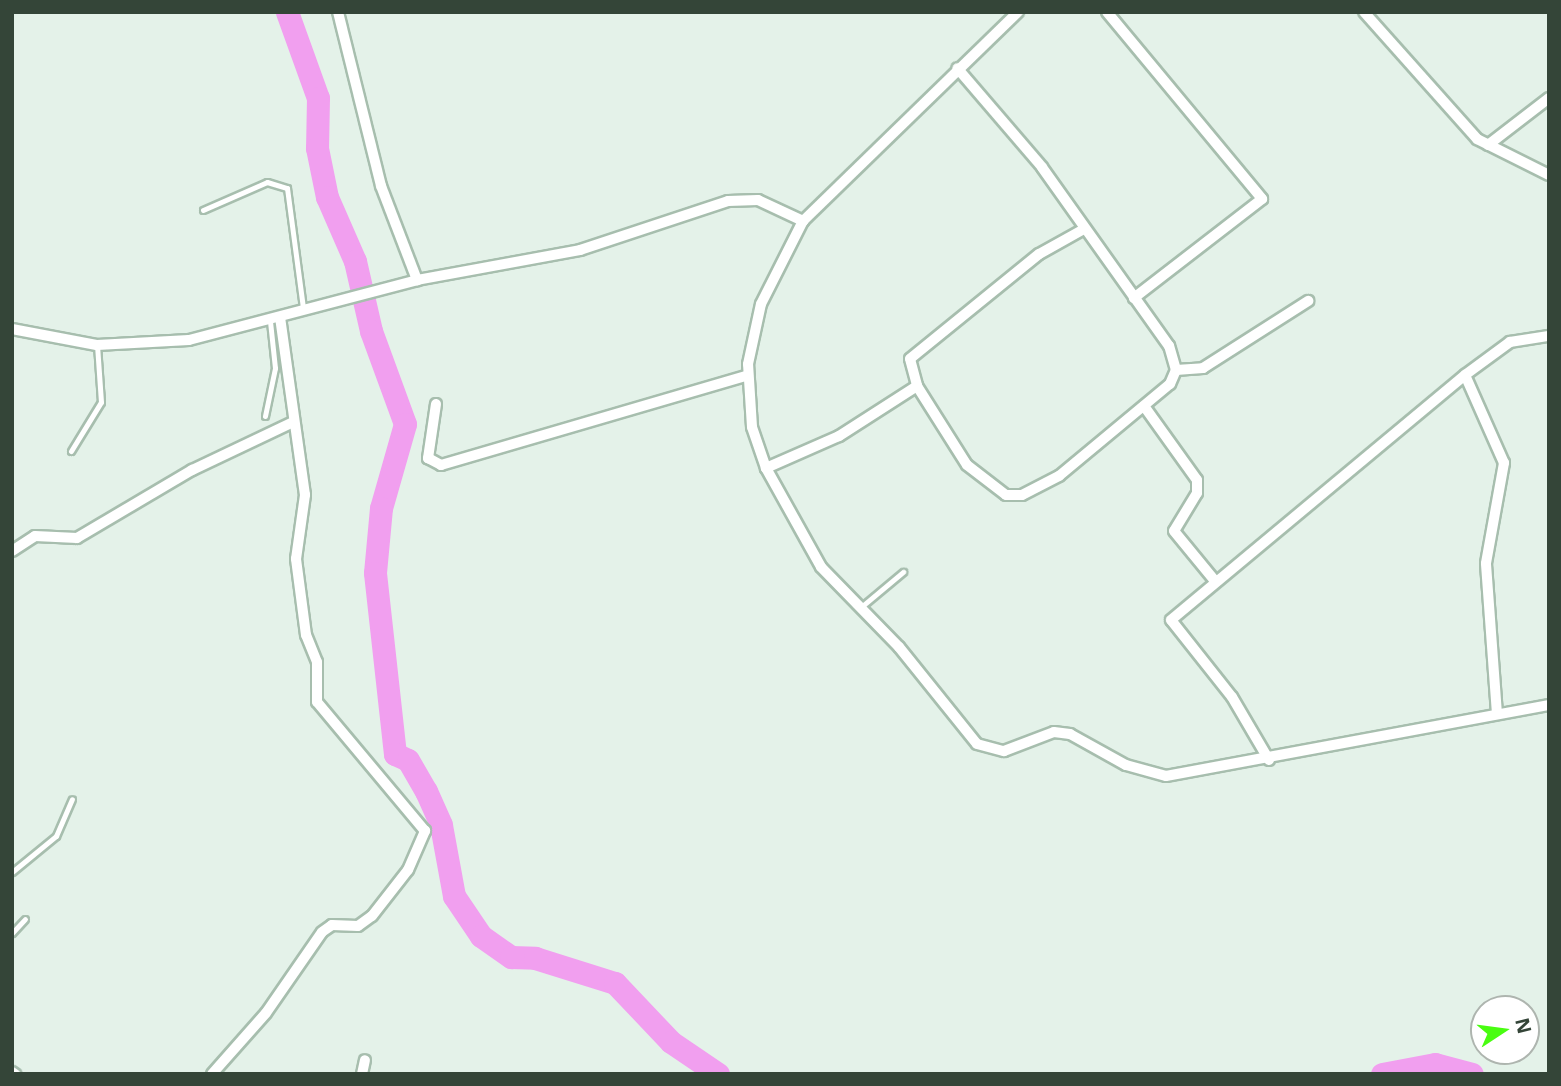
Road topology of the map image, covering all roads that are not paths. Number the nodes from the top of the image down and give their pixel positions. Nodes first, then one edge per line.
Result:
1 (338, 12) edge
2 (1018, 12) edge
3 (1107, 12) edge
4 (1364, 12) edge
5 (957, 68) junction
6 (1549, 98) edge
7 (1488, 145) junction
8 (1549, 175) edge
9 (203, 210) dead end
10 (803, 220) junction
11 (1084, 229) junction
12 (417, 280) junction
13 (1134, 298) junction
14 (1308, 301) dead end
15 (303, 308) junction
16 (275, 319) junction
17 (12, 329) edge
18 (1548, 333) edge
19 (97, 345) junction
20 (1175, 370) junction
21 (748, 375) junction
22 (1465, 375) junction
23 (917, 386) junction
24 (436, 404) dead end
25 (1144, 406) junction
26 (265, 416) dead end
27 (291, 423) junction
28 (71, 451) dead end
29 (766, 468) junction
30 (12, 551) edge
31 (903, 572) dead end
32 (1214, 581) junction
33 (861, 607) junction
34 (1549, 705) edge
35 (1497, 714) junction
36 (1269, 760) junction
37 (72, 799) dead end
38 (12, 872) edge
39 (25, 919) dead end
40 (12, 933) edge
41 (365, 1060) dead end
42 (212, 1074) edge
43 (362, 1074) edge

1 - 12 street
2 - 5 street
3 - 13 street
4 - 7 street
5 - 10 street
5 - 11 street
6 - 7 street
7 - 8 street
9 - 15 lane
10 - 12 street
10 - 21 street
11 - 13 street
11 - 23 street
12 - 15 street
13 - 20 street
14 - 20 street
15 - 16 street
16 - 19 street
16 - 26 lane
16 - 27 street
17 - 19 street
18 - 22 street
19 - 28 lane
20 - 25 street
21 - 24 street
21 - 29 street
22 - 32 street
22 - 35 street
23 - 25 street
23 - 29 street
25 - 32 street
27 - 30 street
27 - 42 street
29 - 33 street
31 - 33 lane
32 - 36 street
33 - 36 street
34 - 35 street
35 - 36 street
37 - 38 lane
39 - 40 lane
41 - 43 street

